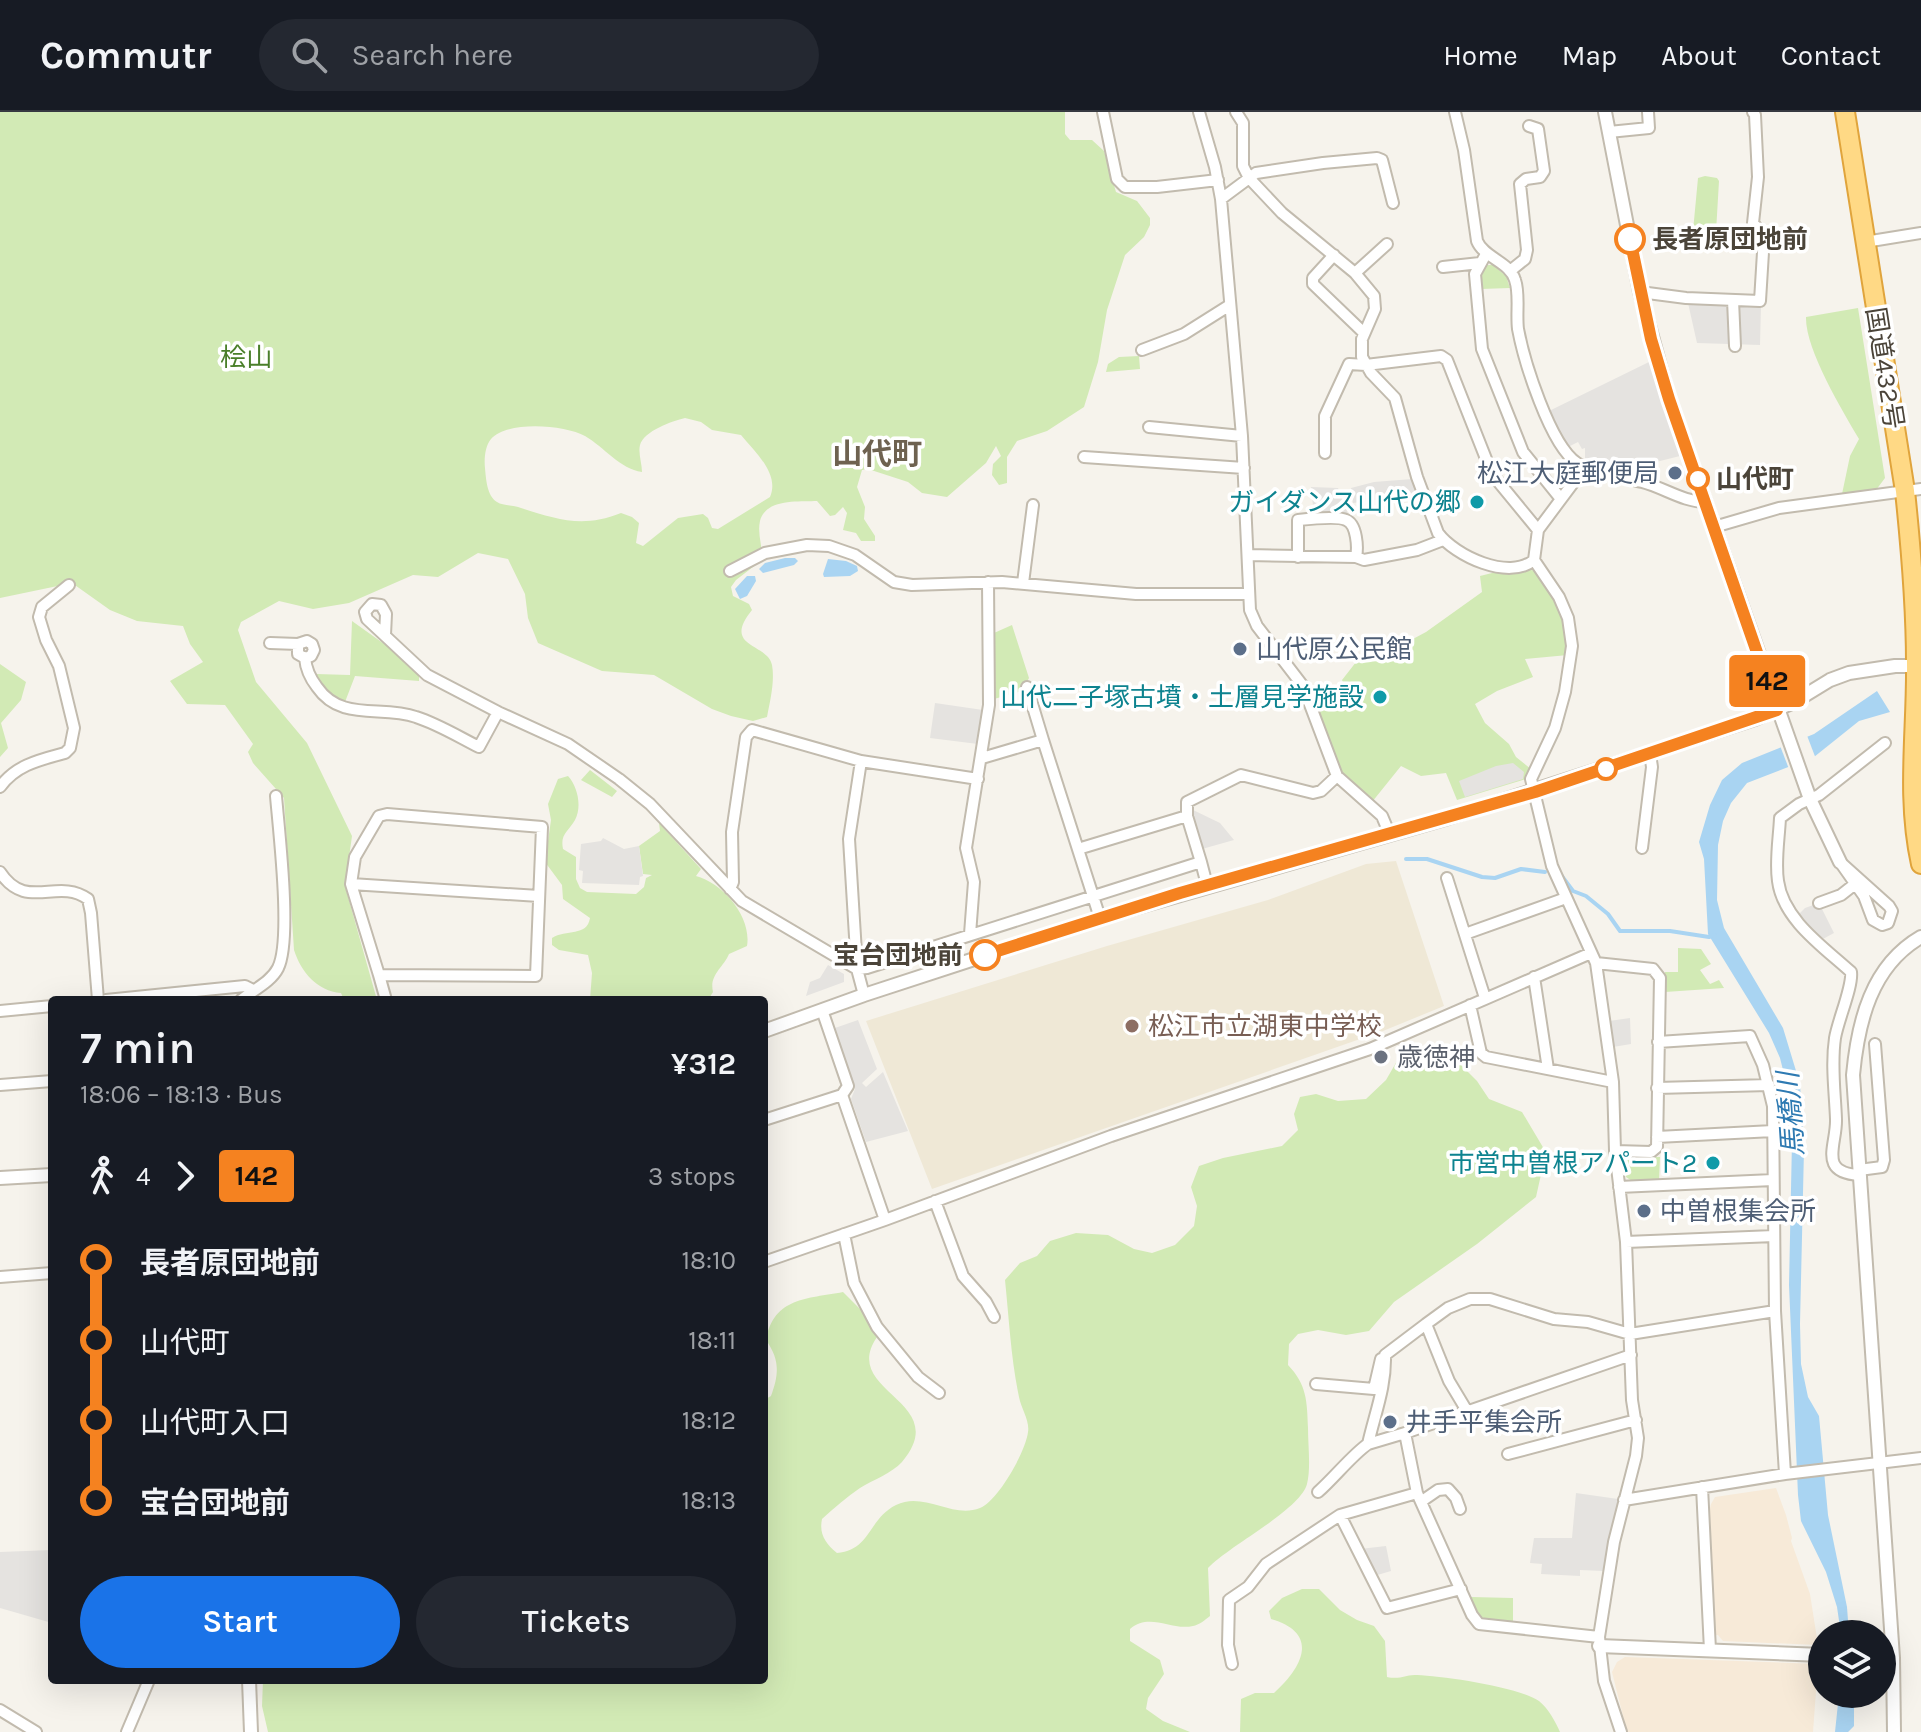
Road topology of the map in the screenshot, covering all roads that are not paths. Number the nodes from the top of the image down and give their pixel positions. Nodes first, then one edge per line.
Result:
1 (1103, 112) edge
2 (1199, 112) edge
3 (1236, 112) edge
4 (1455, 112) edge
5 (1605, 112) edge
6 (1648, 112) edge
7 (1753, 112) edge
8 (1845, 112) edge
9 (1529, 126) dead end
10 (1609, 132) junction
11 (1249, 178) junction
12 (1218, 180) junction
13 (1221, 199) junction
14 (1393, 203) dead end
15 (1921, 233) edge
16 (1865, 242) junction
17 (1387, 244) dead end
18 (1334, 255) junction
19 (1483, 258) junction
20 (1443, 267) dead end
21 (1510, 271) junction
22 (1355, 273) junction
23 (1640, 292) junction
24 (1733, 300) junction
25 (1230, 305) junction
26 (1364, 333) junction
27 (1735, 346) dead end
28 (1142, 350) dead end
29 (1366, 365) junction
30 (1149, 427) dead end
31 (1242, 436) junction
32 (1325, 453) dead end
33 (1084, 457) dead end
34 (1585, 467) junction
35 (1244, 468) junction
36 (1913, 490) edge
37 (1561, 499) junction
38 (1706, 502) junction
39 (1033, 505) dead end
40 (1714, 527) junction
41 (1538, 530) junction
42 (1443, 540) junction
43 (1248, 555) junction
44 (1298, 557) junction
45 (1356, 557) junction
46 (1534, 560) junction
47 (730, 571) dead end
48 (988, 582) junction
49 (1023, 583) junction
50 (69, 585) dead end
51 (1249, 594) junction
52 (385, 635) dead end
53 (270, 643) dead end
54 (1919, 666) edge
55 (1027, 687) dead end
56 (1777, 710) junction
57 (498, 712) junction
58 (1043, 740) junction
59 (1885, 743) dead end
60 (1650, 754) junction
61 (982, 758) junction
62 (861, 761) junction
63 (1337, 776) junction
64 (978, 779) junction
65 (0, 787) edge
66 (1535, 792) junction
67 (276, 796) dead end
68 (1810, 799) junction
69 (1187, 816) junction
70 (1390, 835) junction
71 (1642, 848) dead end
72 (1078, 849) junction
73 (1201, 862) junction
74 (1840, 862) junction
75 (1921, 864) edge
76 (0, 872) edge
77 (1447, 878) dead end
78 (351, 884) junction
79 (1855, 884) junction
80 (1207, 885) junction
81 (730, 889) junction
82 (539, 896) junction
83 (1093, 896) junction
84 (1566, 898) junction
85 (1819, 903) dead end
86 (1100, 918) junction
87 (970, 934) junction
88 (1465, 934) junction
89 (1921, 937) edge
90 (1593, 958) junction
91 (857, 969) junction
92 (379, 975) junction
93 (1534, 977) junction
94 (253, 990) junction
95 (864, 995) junction
96 (98, 996) edge
97 (146, 996) edge
98 (246, 996) edge
99 (385, 996) edge
100 (1485, 998) junction
101 (1470, 1005) junction
102 (48, 1006) edge
103 (822, 1010) junction
104 (0, 1011) edge
105 (768, 1030) edge
106 (1658, 1042) junction
107 (1875, 1044) dead end
108 (1548, 1069) junction
109 (48, 1081) edge
110 (1613, 1082) junction
111 (0, 1085) edge
112 (1769, 1085) junction
113 (1657, 1088) junction
114 (842, 1095) junction
115 (768, 1119) edge
116 (1773, 1131) junction
117 (1657, 1137) junction
118 (1615, 1151) junction
119 (1860, 1173) junction
120 (48, 1175) edge
121 (0, 1178) edge
122 (1773, 1180) junction
123 (1619, 1187) junction
124 (935, 1201) junction
125 (885, 1220) junction
126 (844, 1234) junction
127 (1774, 1236) junction
128 (1626, 1242) junction
129 (768, 1261) edge
130 (48, 1273) edge
131 (0, 1277) edge
132 (1775, 1311) junction
133 (994, 1317) dead end
134 (1426, 1324) junction
135 (1630, 1334) junction
136 (1385, 1355) junction
137 (1631, 1355) junction
138 (1316, 1384) dead end
139 (939, 1393) dead end
140 (1467, 1411) junction
141 (1636, 1420) junction
142 (1405, 1433) junction
143 (1368, 1444) junction
144 (1508, 1454) dead end
145 (1921, 1458) edge
146 (1880, 1464) junction
147 (1786, 1474) junction
148 (1702, 1487) junction
149 (1318, 1492) dead end
150 (1420, 1497) junction
151 (1624, 1500) junction
152 (1460, 1509) dead end
153 (1340, 1515) junction
154 (1461, 1589) junction
155 (1886, 1620) edge
156 (1599, 1641) junction
157 (1710, 1650) junction
158 (1808, 1654) edge
159 (1232, 1664) dead end
160 (147, 1684) edge
161 (249, 1684) edge
162 (1892, 1708) edge
163 (0, 1710) edge
164 (36, 1732) edge
165 (127, 1732) edge
166 (251, 1732) edge
167 (1621, 1732) edge
168 (1894, 1732) edge

1 - 12 street
2 - 12 street
3 - 11 street
4 - 19 street
5 - 10 street
6 - 10 street
7 - 24 street
8 - 16 highway, 国道432号
9 - 21 street
10 - 23 street
11 - 13 street
11 - 14 street
11 - 18 street
12 - 13 street
13 - 25 street
15 - 16 street
16 - 36 highway, 国道432号
17 - 22 street
18 - 22 street
18 - 26 street
19 - 20 street
19 - 21 street
19 - 37 street
21 - 34 street
22 - 26 street
23 - 24 street
23 - 38 street
24 - 27 street
25 - 28 street
25 - 31 street
26 - 29 street
29 - 32 street
29 - 41 street
29 - 42 street
30 - 31 street
31 - 35 street
33 - 35 street
34 - 37 street
34 - 38 street
35 - 43 street
36 - 40 street
36 - 54 highway, 国道432号
37 - 41 street
38 - 40 street
39 - 49 street
40 - 56 street
41 - 46 street
42 - 45 street
42 - 46 street
43 - 44 street
43 - 51 street
44 - 45 street
44 - 45 street
46 - 66 street
47 - 48 street
48 - 49 street
48 - 61 street
49 - 51 street
50 - 65 street
51 - 63 street
52 - 57 street
53 - 57 street
54 - 56 street
54 - 75 highway, 国道432号
55 - 58 street
56 - 60 street
56 - 68 street
57 - 81 street
58 - 61 street
58 - 72 street
59 - 68 street
60 - 66 street
60 - 71 street
61 - 64 street
62 - 64 street
62 - 81 street
62 - 91 street
63 - 69 street
63 - 70 street
64 - 87 street
66 - 70 street
66 - 84 street
67 - 94 street
68 - 74 street
68 - 119 street
69 - 72 street
69 - 73 street
70 - 80 street
72 - 83 street
73 - 80 street
73 - 83 street
74 - 79 street
74 - 79 street
76 - 96 street
77 - 88 street
78 - 82 street
78 - 82 street
78 - 92 street
79 - 85 street
80 - 86 street
81 - 91 street
82 - 92 street
83 - 86 street
83 - 87 street
84 - 88 street
84 - 90 street
86 - 95 street
87 - 91 street
88 - 100 street
89 - 119 street
90 - 93 street
90 - 106 street
90 - 110 street
91 - 95 street
92 - 99 street
93 - 100 street
93 - 108 street
94 - 97 street
94 - 98 street
95 - 103 street
100 - 101 street
101 - 108 street
101 - 124 street
102 - 104 street
103 - 105 street
103 - 114 street
106 - 112 street
106 - 113 street
107 - 119 street
108 - 110 street
109 - 111 street
110 - 118 street
112 - 113 street
112 - 116 street
113 - 117 street
114 - 115 street
114 - 125 street
116 - 117 street
116 - 122 street
117 - 118 street
118 - 123 street
119 - 146 street
120 - 121 street
122 - 123 street
122 - 127 street
123 - 128 street
124 - 125 street
124 - 133 street
125 - 126 street
126 - 129 street
126 - 139 street
127 - 128 street
127 - 132 street
128 - 135 street
130 - 131 street
132 - 135 street
132 - 147 street
134 - 135 street
134 - 136 street
134 - 140 street
135 - 137 street
136 - 138 street
136 - 143 street
137 - 140 street
137 - 141 street
140 - 142 street
141 - 144 street
141 - 151 street
142 - 143 street
142 - 150 street
143 - 149 street
145 - 146 street
146 - 147 street
146 - 155 street
147 - 148 street
148 - 151 street
148 - 157 street
150 - 152 street
150 - 153 street
150 - 154 street
151 - 156 street
153 - 154 street
153 - 159 street
154 - 156 street
156 - 157 street
156 - 167 street
157 - 158 street
160 - 165 street
161 - 166 street
162 - 168 street
163 - 164 street

